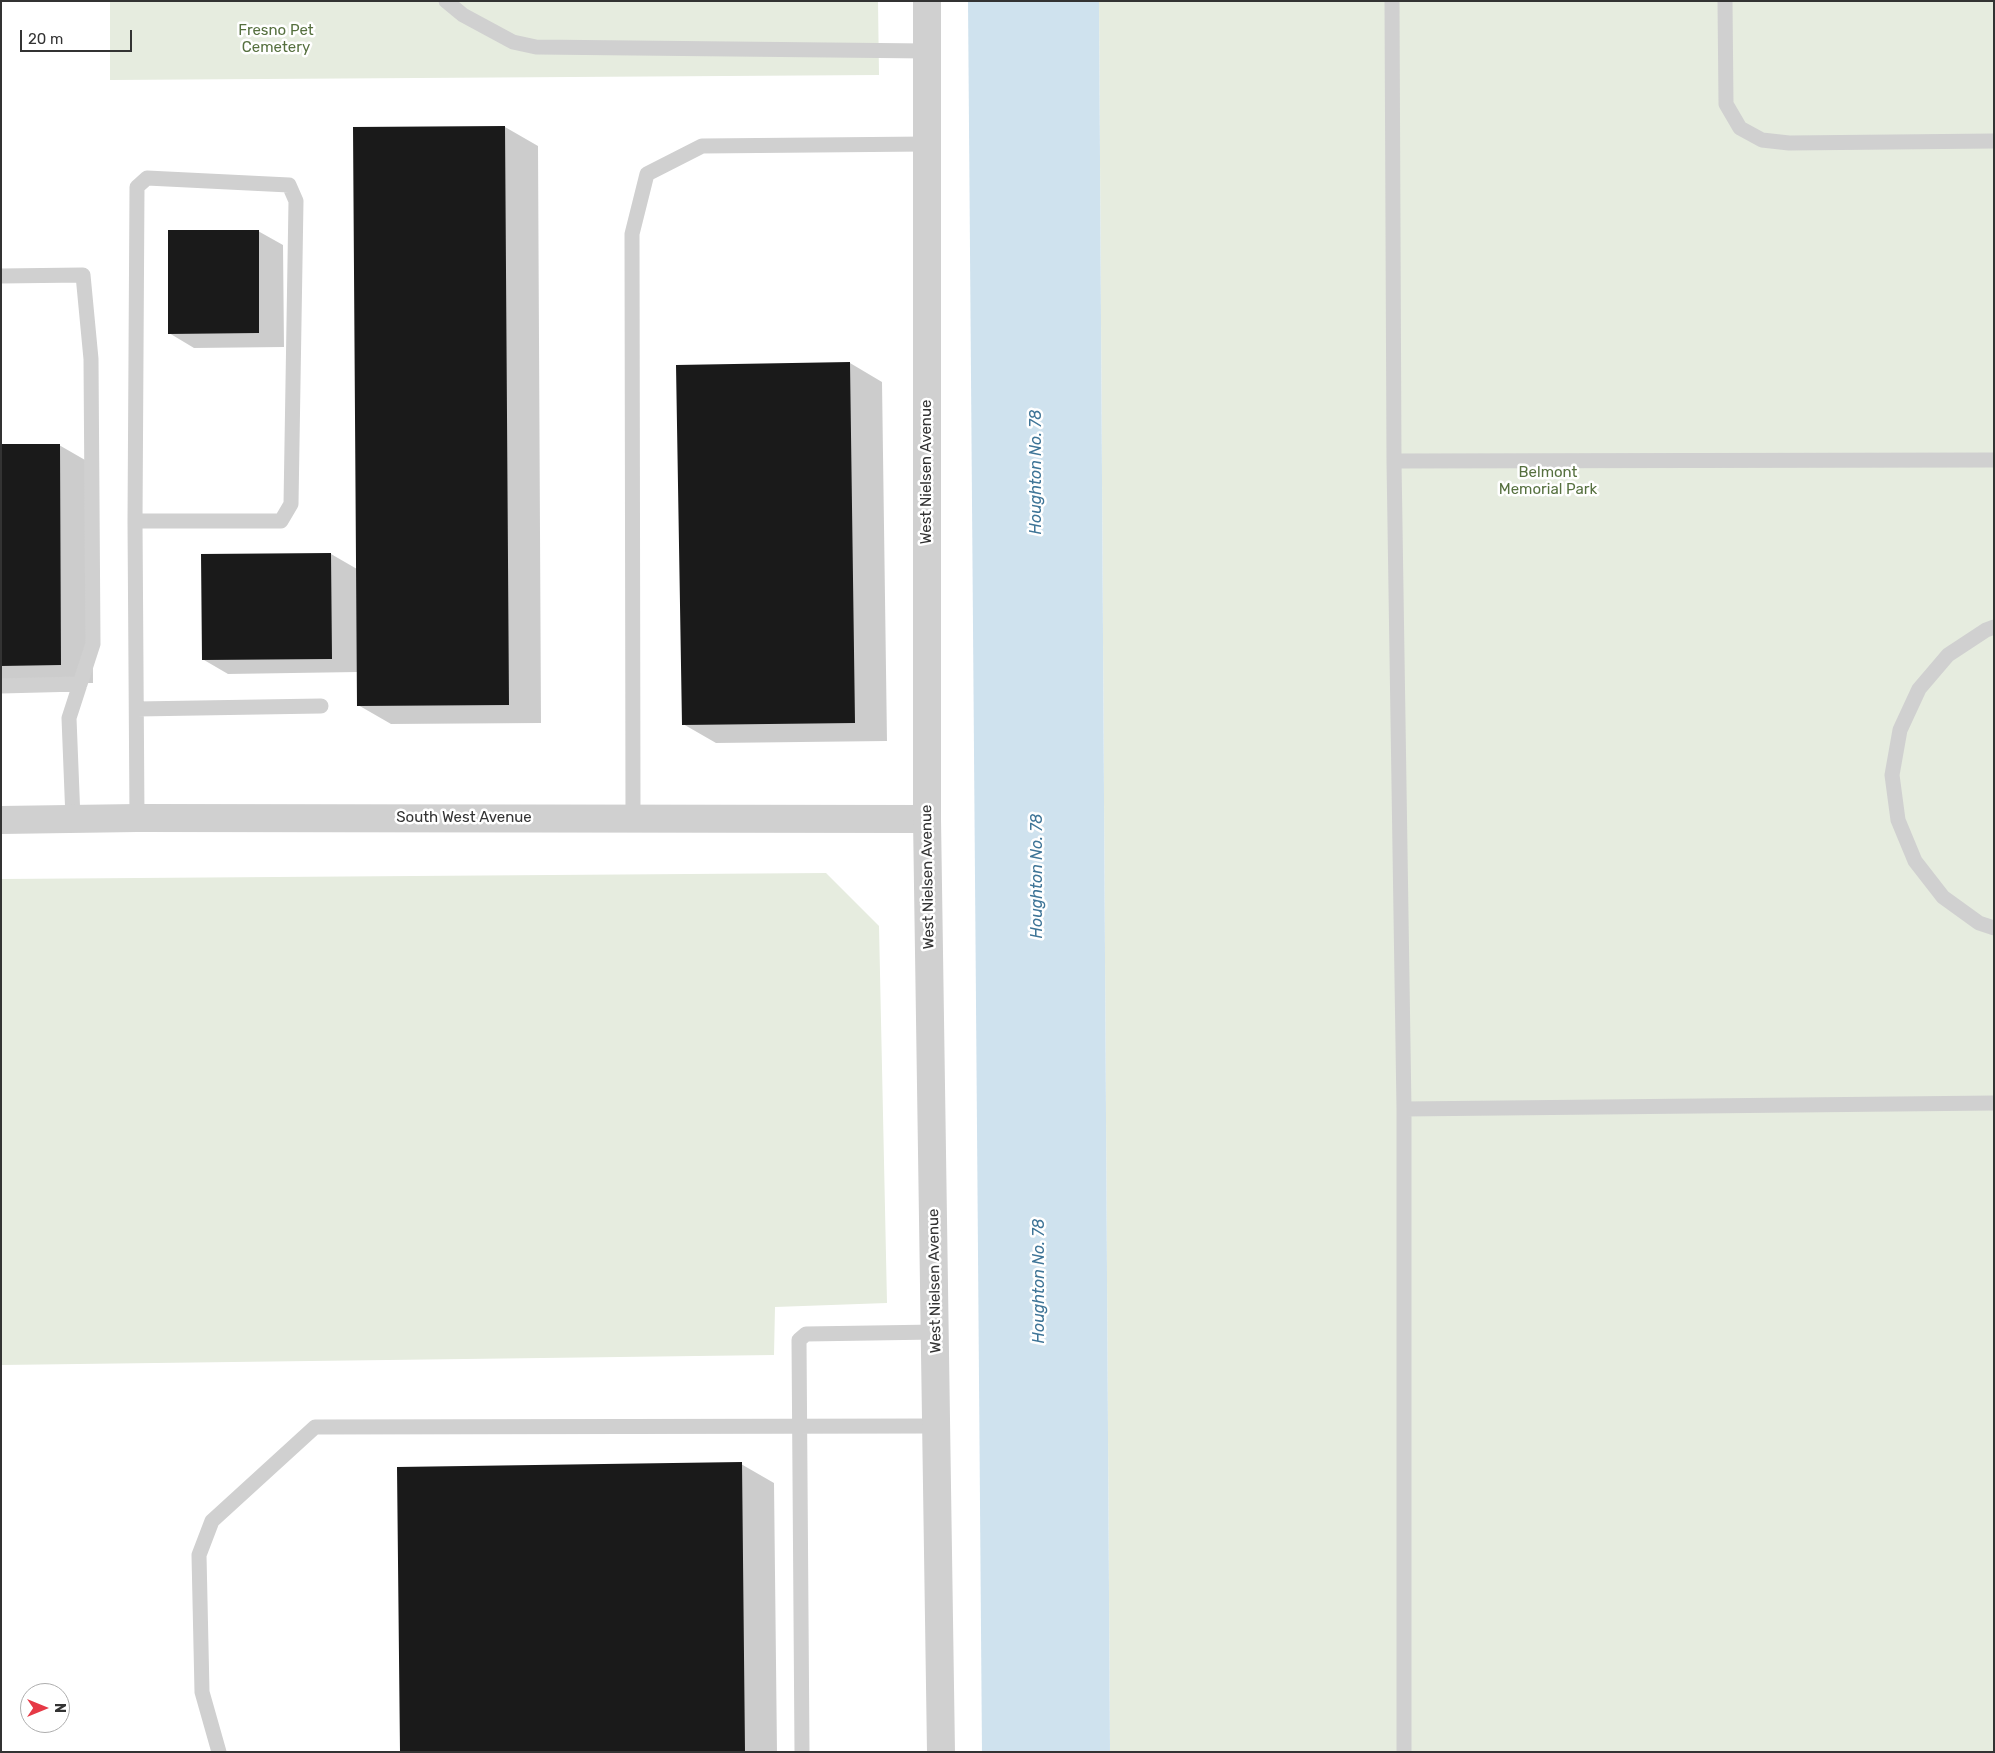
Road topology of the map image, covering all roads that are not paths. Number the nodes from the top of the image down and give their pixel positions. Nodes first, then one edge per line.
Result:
1 (446, 1) edge
2 (927, 1) edge
3 (1392, 1) edge
4 (1725, 1) edge
5 (927, 51) junction
6 (1994, 141) edge
7 (927, 144) junction
8 (1, 276) edge
9 (1994, 460) edge
10 (1394, 461) junction
11 (135, 521) junction
12 (1994, 628) edge
13 (80, 684) junction
14 (1, 686) edge
15 (321, 706) dead end
16 (137, 709) junction
17 (137, 818) junction
18 (634, 818) junction
19 (73, 819) junction
20 (927, 819) junction
21 (1, 820) edge
22 (1994, 928) edge
23 (1994, 1103) edge
24 (1404, 1110) junction
25 (936, 1332) junction
26 (799, 1426) junction
27 (937, 1426) junction
28 (219, 1752) edge
29 (802, 1752) edge
30 (941, 1752) edge
31 (1404, 1752) edge

1 - 5 lane
2 - 5 street, West Nielsen Avenue
3 - 10 lane
4 - 6 lane
5 - 7 street, West Nielsen Avenue
7 - 18 lane
7 - 20 street, West Nielsen Avenue
8 - 13 lane
9 - 10 lane
10 - 24 lane
11 - 11 lane
11 - 16 lane
12 - 22 lane
13 - 14 lane
13 - 19 lane
15 - 16 lane
16 - 17 lane
17 - 18 street, South West Avenue
17 - 19 street, South West Avenue
18 - 20 street, South West Avenue
19 - 21 street, South West Avenue
20 - 25 street, West Nielsen Avenue
23 - 24 lane
24 - 31 lane
25 - 26 lane
25 - 27 street, West Nielsen Avenue
26 - 27 lane
26 - 28 lane
26 - 29 lane
27 - 30 street, West Nielsen Avenue

